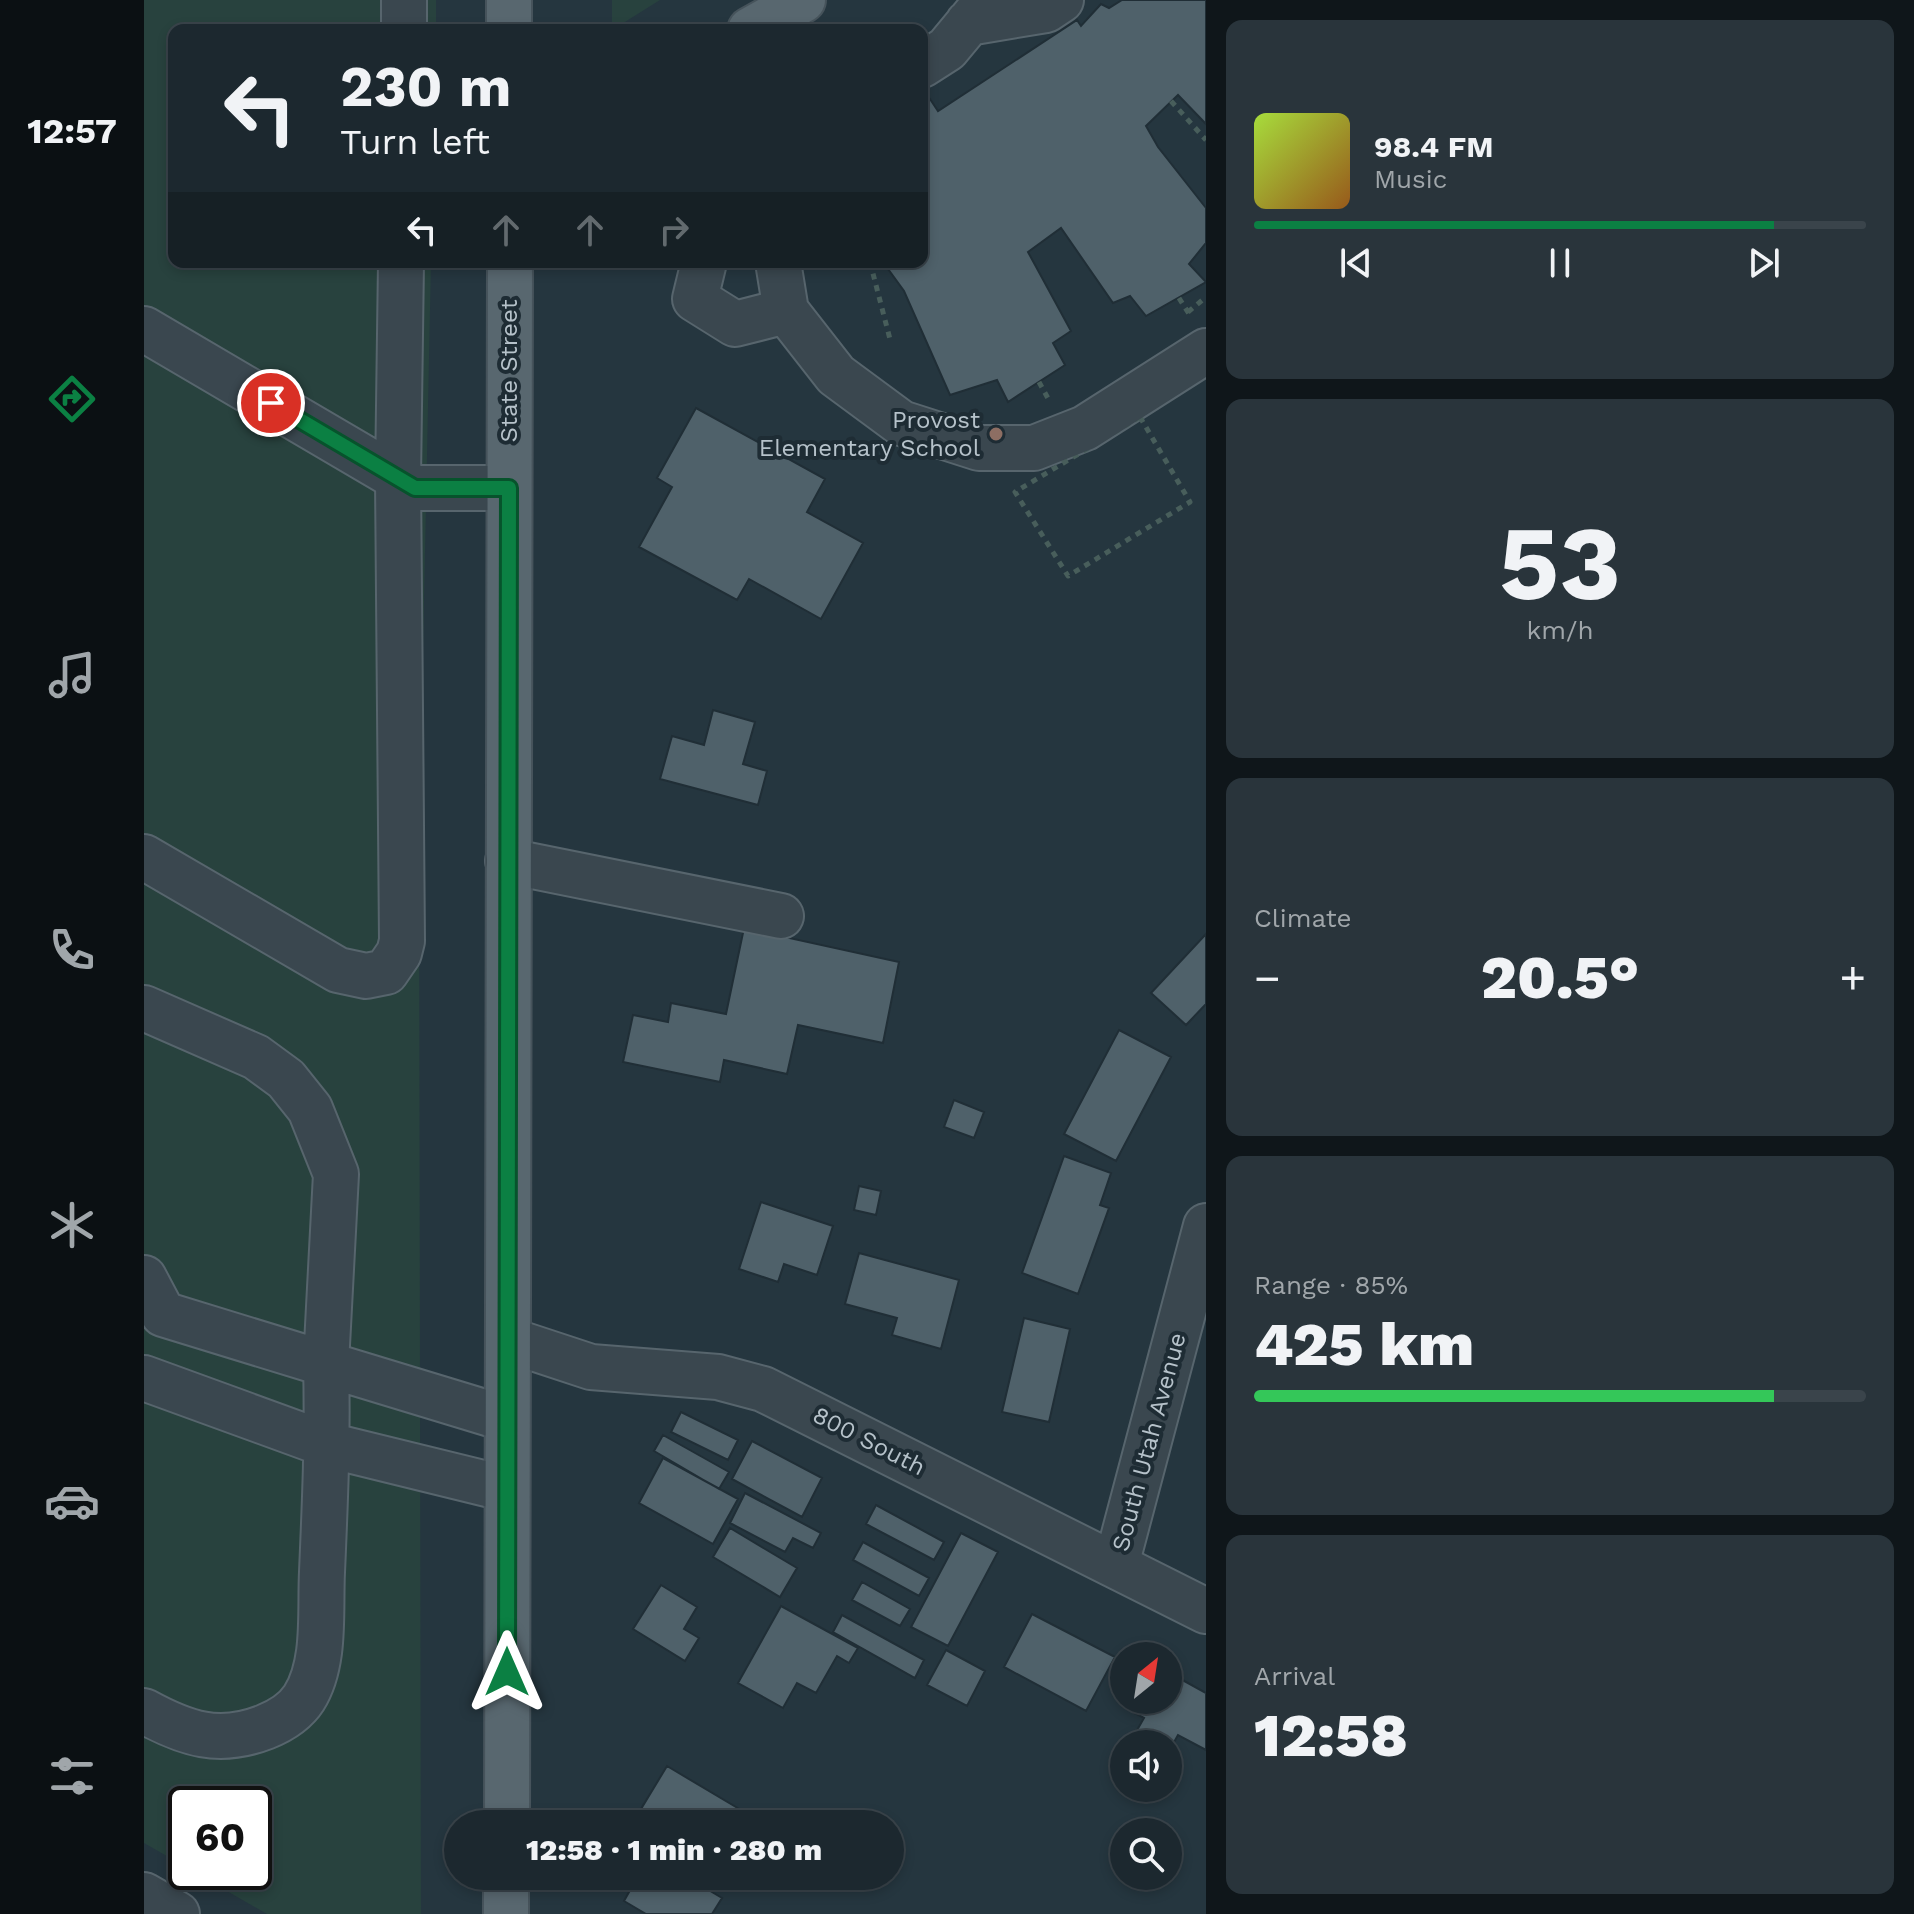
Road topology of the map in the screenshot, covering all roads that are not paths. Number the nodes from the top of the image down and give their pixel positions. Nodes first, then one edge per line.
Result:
1 (404, 0) edge
2 (509, 0) edge
3 (803, 0) edge
4 (1061, 0) edge
5 (978, 12) edge
6 (404, 24) edge
7 (509, 24) edge
8 (761, 24) edge
9 (928, 61) edge
10 (401, 268) edge
11 (510, 268) edge
12 (703, 268) edge
13 (779, 268) edge
14 (786, 311) junction
15 (144, 329) edge
16 (1202, 339) edge
17 (398, 478) junction
18 (509, 488) junction
19 (144, 857) edge
20 (508, 861) junction
21 (781, 916) dead end
22 (144, 1008) edge
23 (1206, 1226) edge
24 (153, 1296) edge
25 (509, 1340) junction
26 (144, 1362) edge
27 (326, 1364) junction
28 (144, 1378) edge
29 (507, 1419) junction
30 (328, 1445) junction
31 (507, 1489) junction
32 (1116, 1565) junction
33 (1206, 1611) edge
34 (144, 1711) edge
35 (507, 1810) edge
36 (506, 1890) edge
37 (506, 1914) edge

1 - 6 street
2 - 7 main road
3 - 8 main road
4 - 5 street
5 - 9 street
10 - 17 street
11 - 18 main road, State Street
12 - 14 street
13 - 14 street
14 - 16 street
15 - 17 street
17 - 18 street
17 - 19 street
18 - 20 main road, State Street
20 - 21 street
20 - 25 main road, State Street
22 - 27 street
23 - 32 street, South Utah Avenue
24 - 26 street
24 - 27 street
25 - 29 main road, State Street
25 - 32 street, 800 South
27 - 29 street
27 - 30 street
28 - 30 street
29 - 31 main road, State Street
30 - 31 street
30 - 34 street
31 - 35 main road, State Street
32 - 33 street, 800 South
36 - 37 main road

